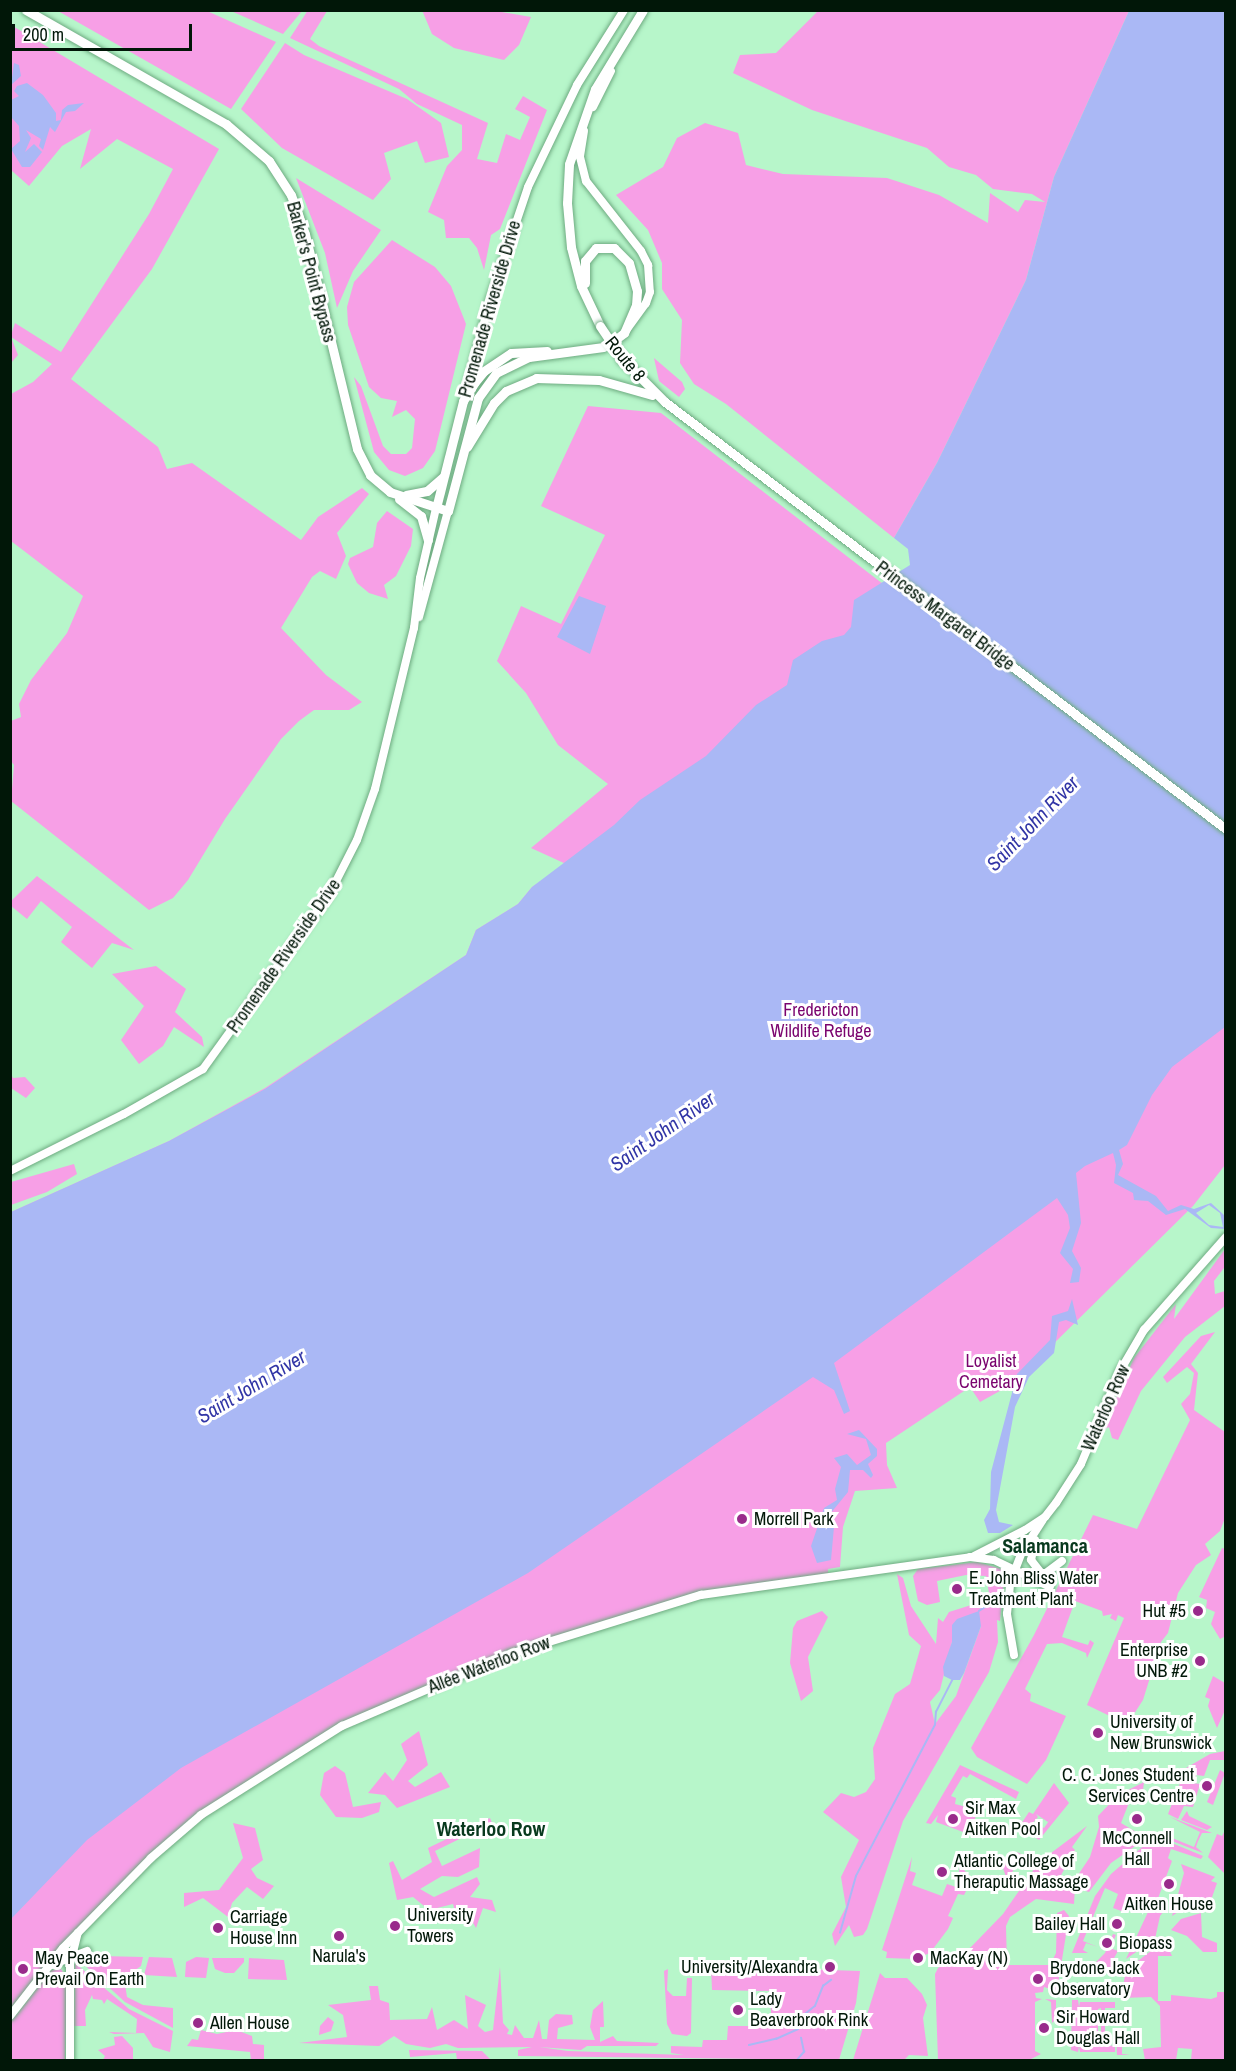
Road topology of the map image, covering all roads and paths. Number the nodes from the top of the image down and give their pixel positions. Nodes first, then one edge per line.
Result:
1 (26, 10) edge
2 (624, 10) edge
3 (643, 10) edge
4 (592, 311) junction
5 (620, 336) joint
6 (603, 347) dead end
7 (569, 352) junction
8 (463, 401) junction
9 (664, 402) junction
10 (463, 454) junction
11 (444, 475) junction
12 (390, 492) junction
13 (436, 508) junction
14 (448, 511) junction
15 (428, 540) junction
16 (414, 628) junction
17 (1226, 829) edge
18 (10, 1171) edge
19 (1226, 1237) edge
20 (1045, 1517) junction
21 (970, 1557) junction
22 (1062, 1561) dead end
23 (1015, 1569) junction
24 (1042, 1574) junction
25 (1050, 1587) dead end
26 (1014, 1654) dead end
27 (78, 1932) junction
28 (79, 1947) junction
29 (63, 1948) junction
30 (73, 1955) junction
31 (46, 1968) junction
32 (10, 2016) edge
33 (70, 2061) edge

1 - 12 highway, Barker's Point Bypass
2 - 8 main road, Promenade Riverside Drive
3 - 4 highway
3 - 5 main road
4 - 5 highway
4 - 9 highway, Route 8, bridge
6 - 7 highway, Promenade Riverside Drive
7 - 8 highway
7 - 10 highway, Promenade Riverside Drive
8 - 11 highway, Promenade Riverside Drive
9 - 10 highway
9 - 17 highway, Princess Margaret Bridge
10 - 14 highway, Promenade Riverside Drive
11 - 12 highway
11 - 13 highway, Promenade Riverside Drive
12 - 13 highway, Barker's Point Bypass
12 - 15 highway
13 - 14 highway, Barker's Point Bypass
13 - 15 main road, Promenade Riverside Drive
14 - 16 main road, Promenade Riverside Drive
15 - 16 main road, Promenade Riverside Drive
16 - 18 main road, Promenade Riverside Drive
19 - 20 main road, Waterloo Row
20 - 21 main road, Waterloo Row
20 - 23 main road
20 - 24 main road
21 - 23 main road
21 - 27 main road, Allée Waterloo Row
22 - 24 main road
23 - 24 main road
23 - 25 main road
23 - 26 main road
27 - 28 main road
27 - 29 main road, Allée Waterloo Row
28 - 29 main road
28 - 30 main road
28 - 30 main road
29 - 31 main road, Allée Waterloo Row
30 - 31 main road
30 - 33 main road
31 - 32 main road, Allée Waterloo Row

